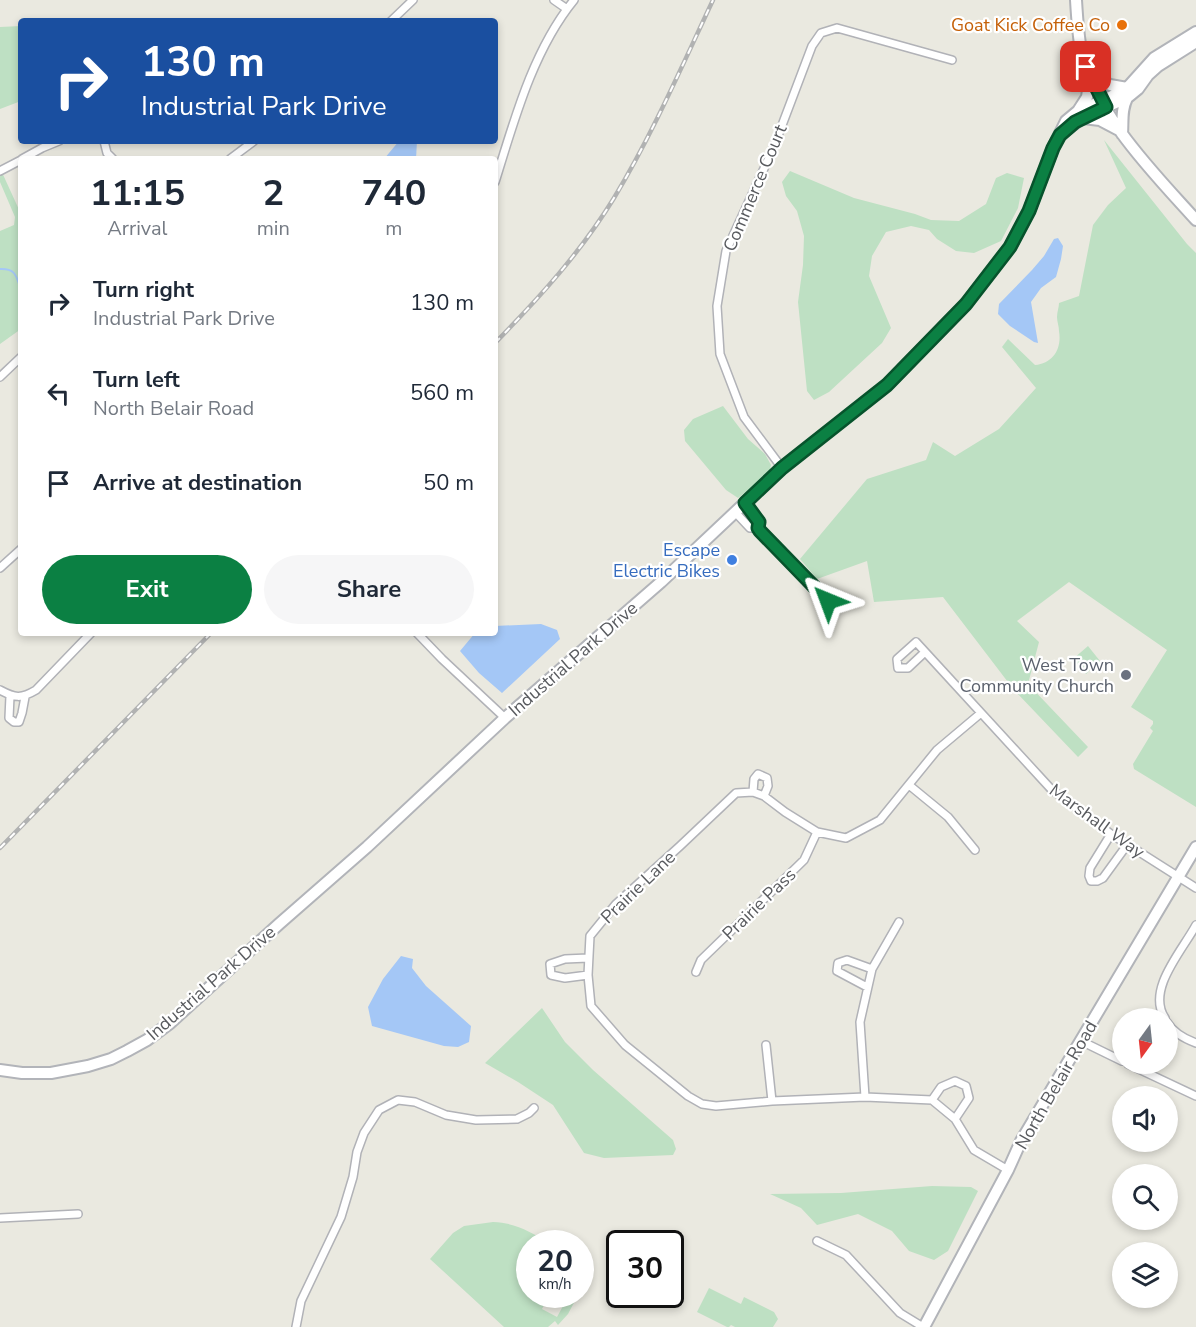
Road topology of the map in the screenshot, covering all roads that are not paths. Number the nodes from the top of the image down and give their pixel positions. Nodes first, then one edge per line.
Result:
1 (413, 0) edge
2 (554, 0) edge
3 (574, 0) edge
4 (1076, 0) edge
5 (567, 9) junction
6 (394, 18) edge
7 (1196, 32) edge
8 (1196, 42) edge
9 (1170, 53) junction
10 (952, 60) dead end
11 (1090, 76) junction
12 (1127, 93) junction
13 (1104, 104) junction
14 (1080, 114) junction
15 (1120, 132) junction
16 (51, 144) edge
17 (250, 144) edge
18 (27, 156) edge
19 (234, 156) edge
20 (18, 161) edge
21 (0, 171) edge
22 (498, 173) edge
23 (1196, 220) edge
24 (18, 362) edge
25 (0, 377) edge
26 (782, 468) junction
27 (745, 503) junction
28 (735, 512) junction
29 (758, 528) junction
30 (18, 552) edge
31 (0, 568) edge
32 (828, 601) dead end
33 (88, 636) edge
34 (420, 636) edge
35 (925, 652) dead end
36 (0, 690) edge
37 (10, 696) junction
38 (25, 697) junction
39 (981, 713) junction
40 (504, 718) junction
41 (909, 785) junction
42 (753, 792) junction
43 (764, 796) junction
44 (817, 832) junction
45 (1111, 834) junction
46 (1127, 845) junction
47 (1196, 847) edge
48 (975, 850) dead end
49 (1178, 876) junction
50 (1196, 888) edge
51 (899, 922) dead end
52 (1196, 926) edge
53 (588, 958) junction
54 (872, 969) junction
55 (696, 972) dead end
56 (588, 975) junction
57 (867, 987) junction
58 (1160, 1008) edge
59 (1178, 1032) edge
60 (1196, 1033) edge
61 (1081, 1041) junction
62 (1194, 1042) edge
63 (766, 1045) dead end
64 (1112, 1056) edge
65 (0, 1070) edge
66 (1149, 1074) edge
67 (1196, 1096) edge
68 (865, 1097) junction
69 (932, 1100) junction
70 (772, 1101) junction
71 (534, 1108) dead end
72 (955, 1119) junction
73 (1008, 1170) junction
74 (78, 1215) dead end
75 (0, 1218) edge
76 (817, 1240) dead end
77 (296, 1327) edge
78 (924, 1327) edge

1 - 6 street
2 - 5 street
3 - 5 street
4 - 11 street
5 - 22 street
7 - 9 street
8 - 9 street
9 - 12 street
10 - 26 street, Commerce Court
11 - 12 street
11 - 13 street
11 - 14 street
12 - 13 street, Industrial Park Drive
12 - 15 street
13 - 14 street, Industrial Park Drive
13 - 15 street
14 - 15 street
14 - 26 street, Industrial Park Drive
15 - 23 street
16 - 18 street
17 - 19 street
20 - 21 street
24 - 25 street
26 - 27 street, Industrial Park Drive
27 - 28 street, Industrial Park Drive
27 - 29 street
28 - 29 street
28 - 40 street, Industrial Park Drive
29 - 32 street
30 - 31 street
33 - 38 street
34 - 40 street
35 - 39 street, Marshall Way
36 - 37 street
37 - 38 street
37 - 38 street
39 - 41 street
39 - 45 street, Marshall Way
40 - 65 street, Industrial Park Drive
41 - 44 street
41 - 48 street
42 - 43 street
42 - 43 street
42 - 53 street, Prairie Lane
43 - 44 street
44 - 55 street, Prairie Pass
45 - 46 street, Marshall Way
45 - 46 street
46 - 49 street, Marshall Way
47 - 49 street, North Belair Road
49 - 50 street, Marshall Way
49 - 61 street, North Belair Road
51 - 54 street
52 - 58 street
53 - 56 street, Prairie Lane
53 - 56 street
54 - 57 street
54 - 57 street
56 - 70 street, Prairie Lane
57 - 68 street
59 - 62 street
60 - 62 street
61 - 64 street
61 - 73 street, North Belair Road
63 - 70 street
66 - 67 street
68 - 69 street, Prairie Lane
68 - 70 street, Prairie Lane
69 - 72 street
69 - 72 street
71 - 77 street
72 - 73 street
73 - 78 street, North Belair Road
74 - 75 street
76 - 78 street

